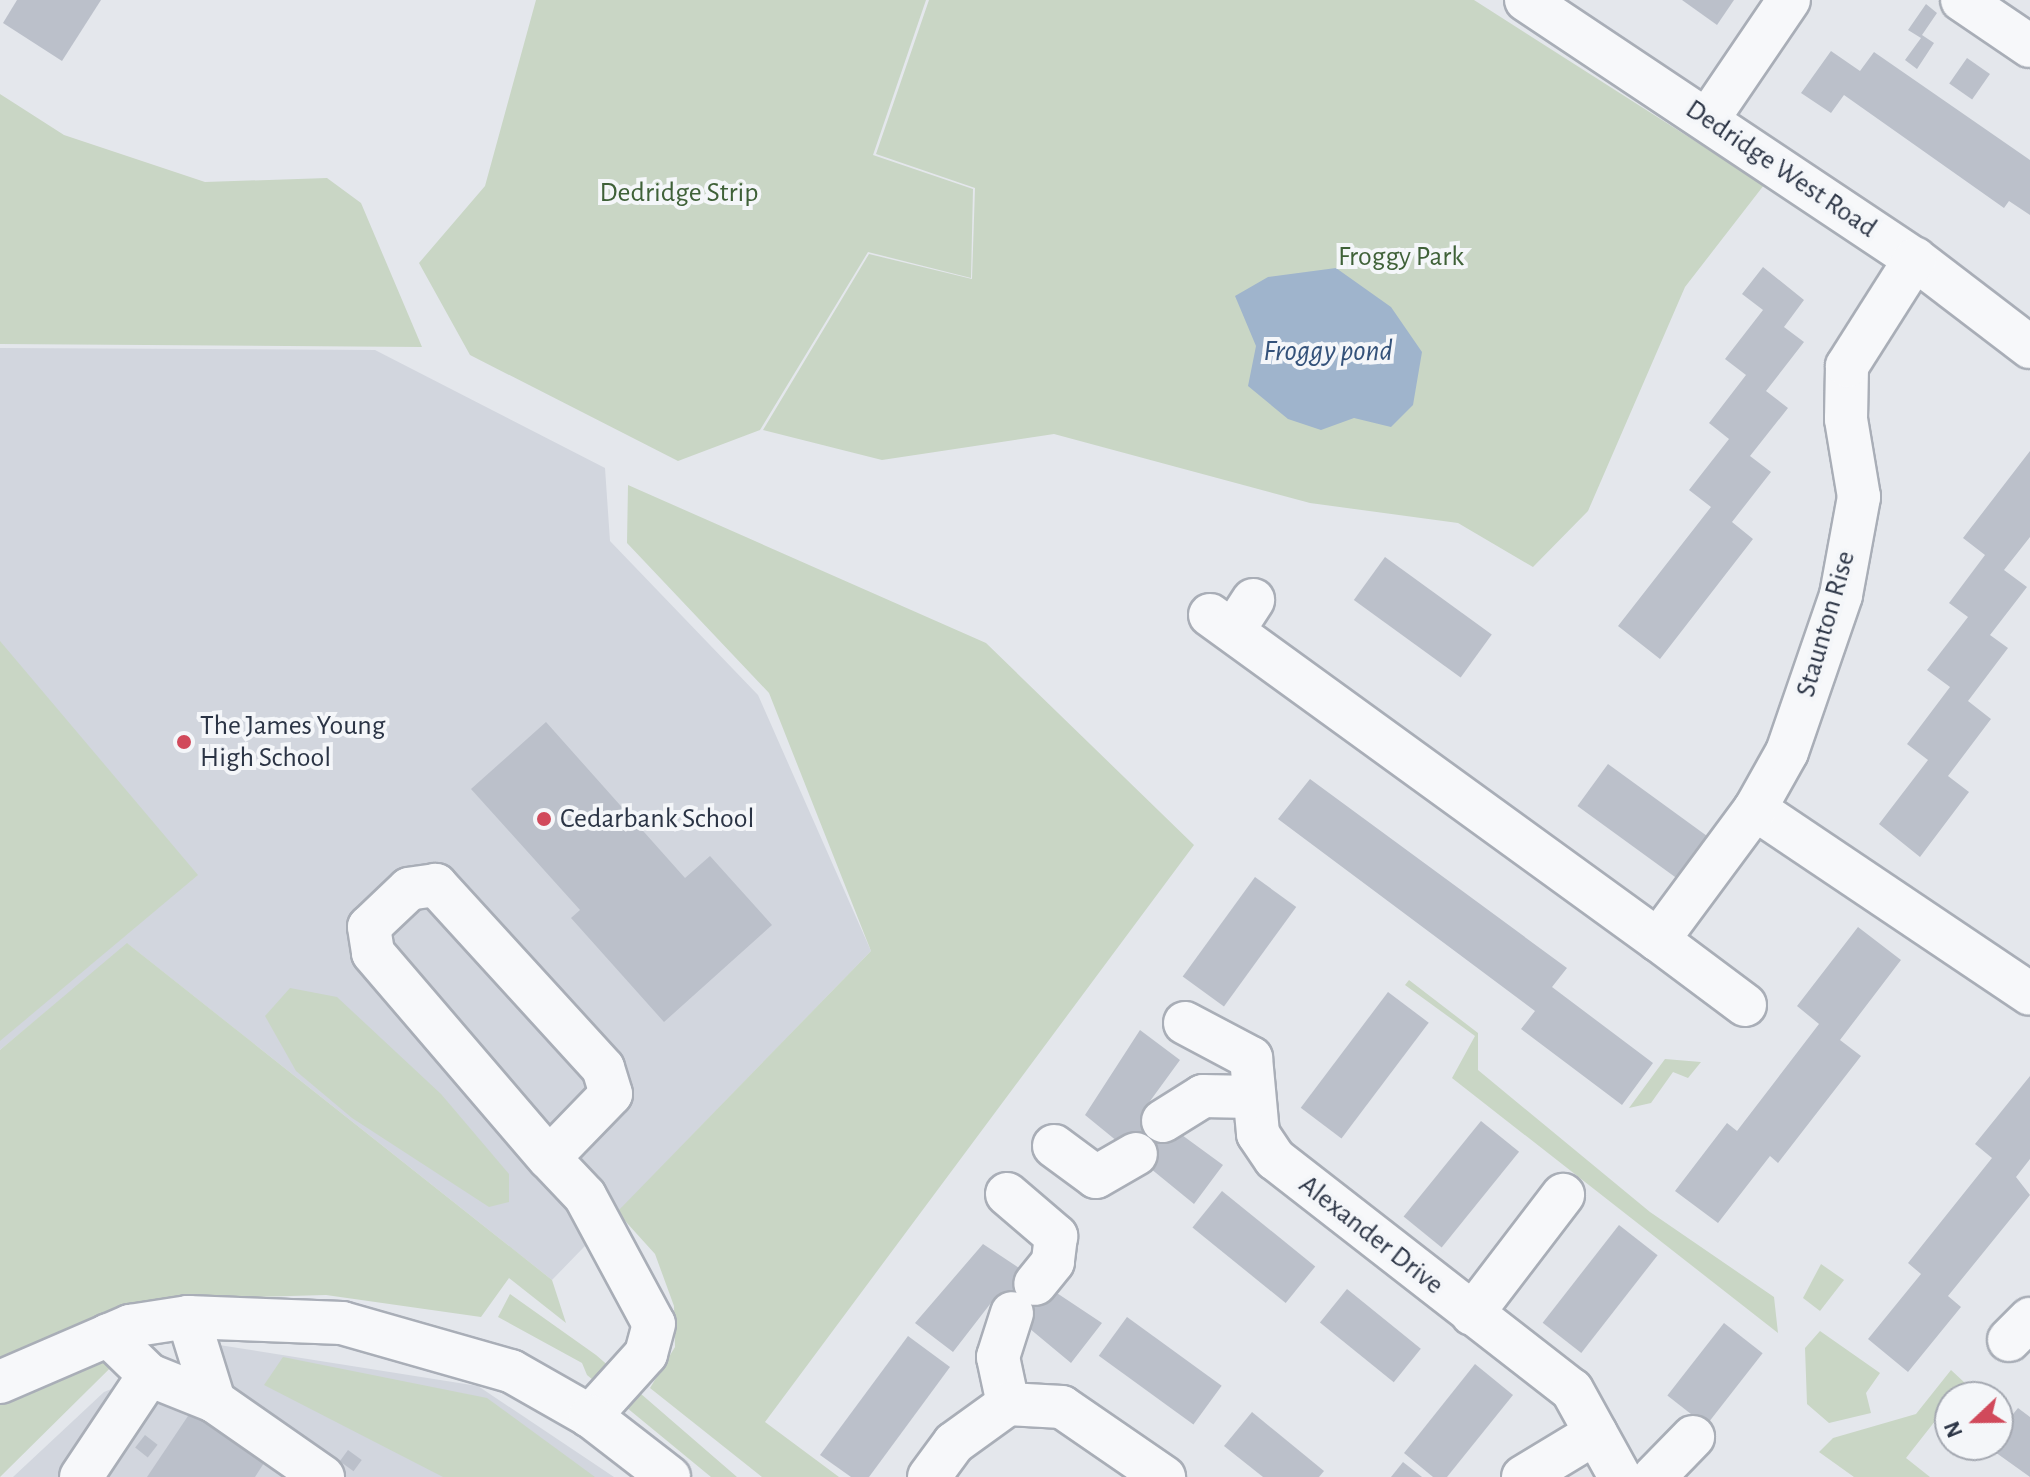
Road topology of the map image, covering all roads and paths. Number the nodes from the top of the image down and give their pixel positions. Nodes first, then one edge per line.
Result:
1 (1526, 0) edge
2 (1789, 0) edge
3 (1962, 0) edge
4 (2030, 46) edge
5 (1708, 119) junction
6 (1915, 259) junction
7 (2030, 347) edge
8 (1232, 615) dead end
9 (1755, 809) junction
10 (1658, 940) junction
11 (2030, 994) edge
12 (1745, 1005) dead end
13 (1185, 1023) dead end
14 (1252, 1097) junction
15 (1163, 1121) dead end
16 (1054, 1146) dead end
17 (1136, 1154) dead end
18 (549, 1158) junction
19 (1007, 1194) dead end
20 (1563, 1195) dead end
21 (1472, 1314) junction
22 (188, 1317) junction
23 (108, 1335) junction
24 (149, 1375) junction
25 (0, 1382) edge
26 (214, 1401) junction
27 (1008, 1404) junction
28 (590, 1416) junction
29 (1596, 1433) junction
30 (1693, 1437) dead end
31 (81, 1477) edge
32 (323, 1477) edge
33 (669, 1477) edge
34 (929, 1477) edge
35 (1164, 1477) edge
36 (1523, 1477) edge
37 (1620, 1477) edge
38 (1654, 1477) edge

1 - 5 street, Dedridge West Road
2 - 5 street
3 - 4 street
5 - 6 street, Dedridge West Road
6 - 7 street, Dedridge West Road
6 - 9 street, Staunton Rise
8 - 10 street
9 - 10 street, Staunton Rise
9 - 11 street
10 - 12 street
13 - 14 street, Alexander Drive
14 - 15 street
14 - 21 street, Alexander Drive
16 - 17 street
18 - 18 street
18 - 28 street
19 - 27 street
20 - 21 street
21 - 29 street, Alexander Drive
22 - 23 street
22 - 26 street
22 - 28 street
23 - 24 street
23 - 25 street
24 - 26 street
24 - 31 street
26 - 32 street
27 - 34 street
27 - 35 street
28 - 33 street
29 - 36 street
29 - 37 street, Alexander Drive
30 - 38 street

